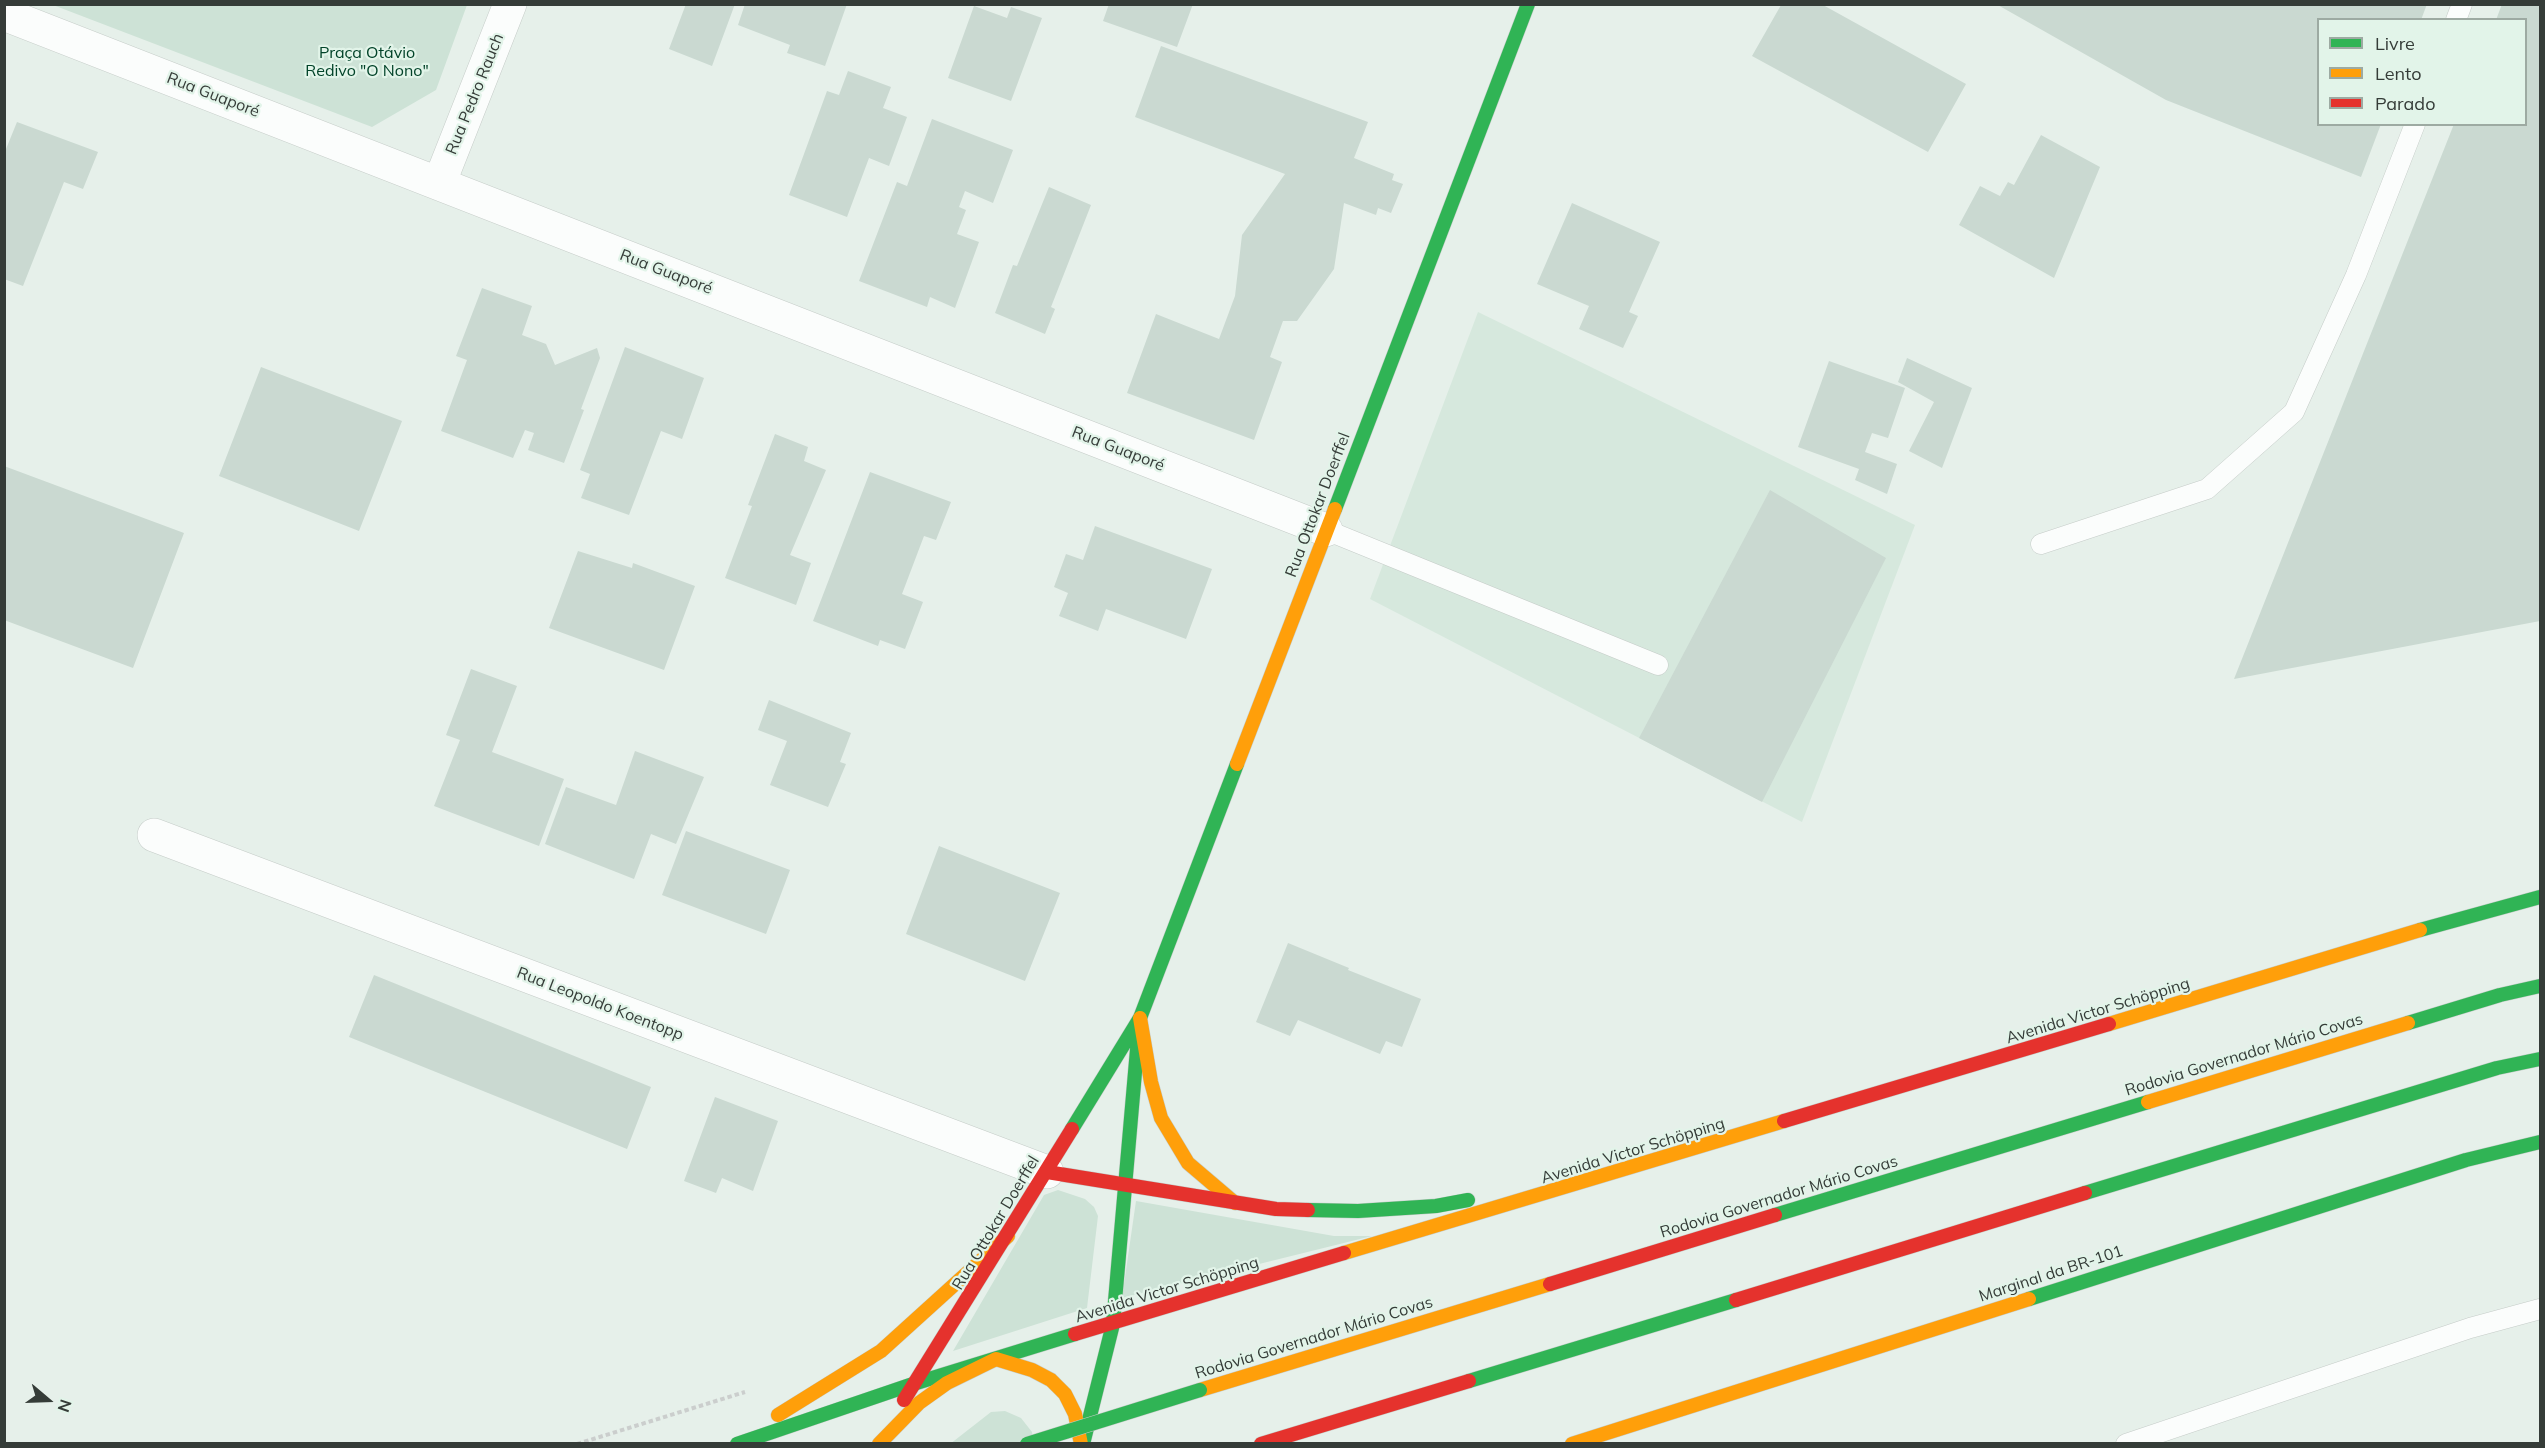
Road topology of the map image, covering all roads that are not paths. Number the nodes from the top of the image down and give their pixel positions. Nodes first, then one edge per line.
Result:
1 (510, 4) edge
2 (1528, 4) edge
3 (4, 14) edge
4 (2414, 126) edge
5 (439, 184) junction
6 (1326, 530) junction
7 (2041, 544) dead end
8 (1658, 665) dead end
9 (154, 835) dead end
10 (2541, 897) edge
11 (2541, 986) edge
12 (1140, 1018) junction
13 (2541, 1059) edge
14 (2541, 1142) edge
15 (1047, 1172) junction
16 (1589, 1181) junction
17 (1126, 1185) junction
18 (1235, 1203) junction
19 (1008, 1236) junction
20 (2541, 1309) edge
21 (1113, 1324) junction
22 (996, 1359) junction
23 (913, 1384) junction
24 (729, 1443) edge
25 (737, 1443) edge
26 (878, 1443) edge
27 (1028, 1443) edge
28 (1082, 1443) edge
29 (1261, 1443) edge
30 (1572, 1443) edge
31 (2126, 1443) edge

1 - 5 street, Rua Pedro Rauch
2 - 6 main road, Rua Ottokar Doerffel
3 - 5 street, Rua Guaporé
4 - 7 lane
5 - 6 street, Rua Guaporé
6 - 8 lane
6 - 12 main road, Rua Ottokar Doerffel
9 - 15 street, Rua Leopoldo Koentopp
10 - 16 main road, Avenida Victor Schöpping
11 - 27 main road, Rodovia Governador Mário Covas, bridge
12 - 15 main road, Rua Ottokar Doerffel
12 - 17 main road, Rua Ottokar Doerffel
12 - 18 main road
13 - 29 main road
14 - 30 main road, Marginal da BR-101
15 - 17 main road
15 - 19 main road, Rua Ottokar Doerffel
16 - 18 main road
16 - 21 main road, Avenida Victor Schöpping
17 - 18 main road
17 - 21 main road, Rua Ottokar Doerffel
19 - 23 main road, Rua Ottokar Doerffel
19 - 24 main road
20 - 31 lane
21 - 22 main road, Avenida Victor Schöpping
21 - 28 main road, Rua Ottokar Doerffel
22 - 23 main road, Avenida Victor Schöpping
22 - 26 main road
22 - 28 main road
23 - 25 main road, Avenida Victor Schöpping
23 - 26 main road, Rua Ottokar Doerffel

